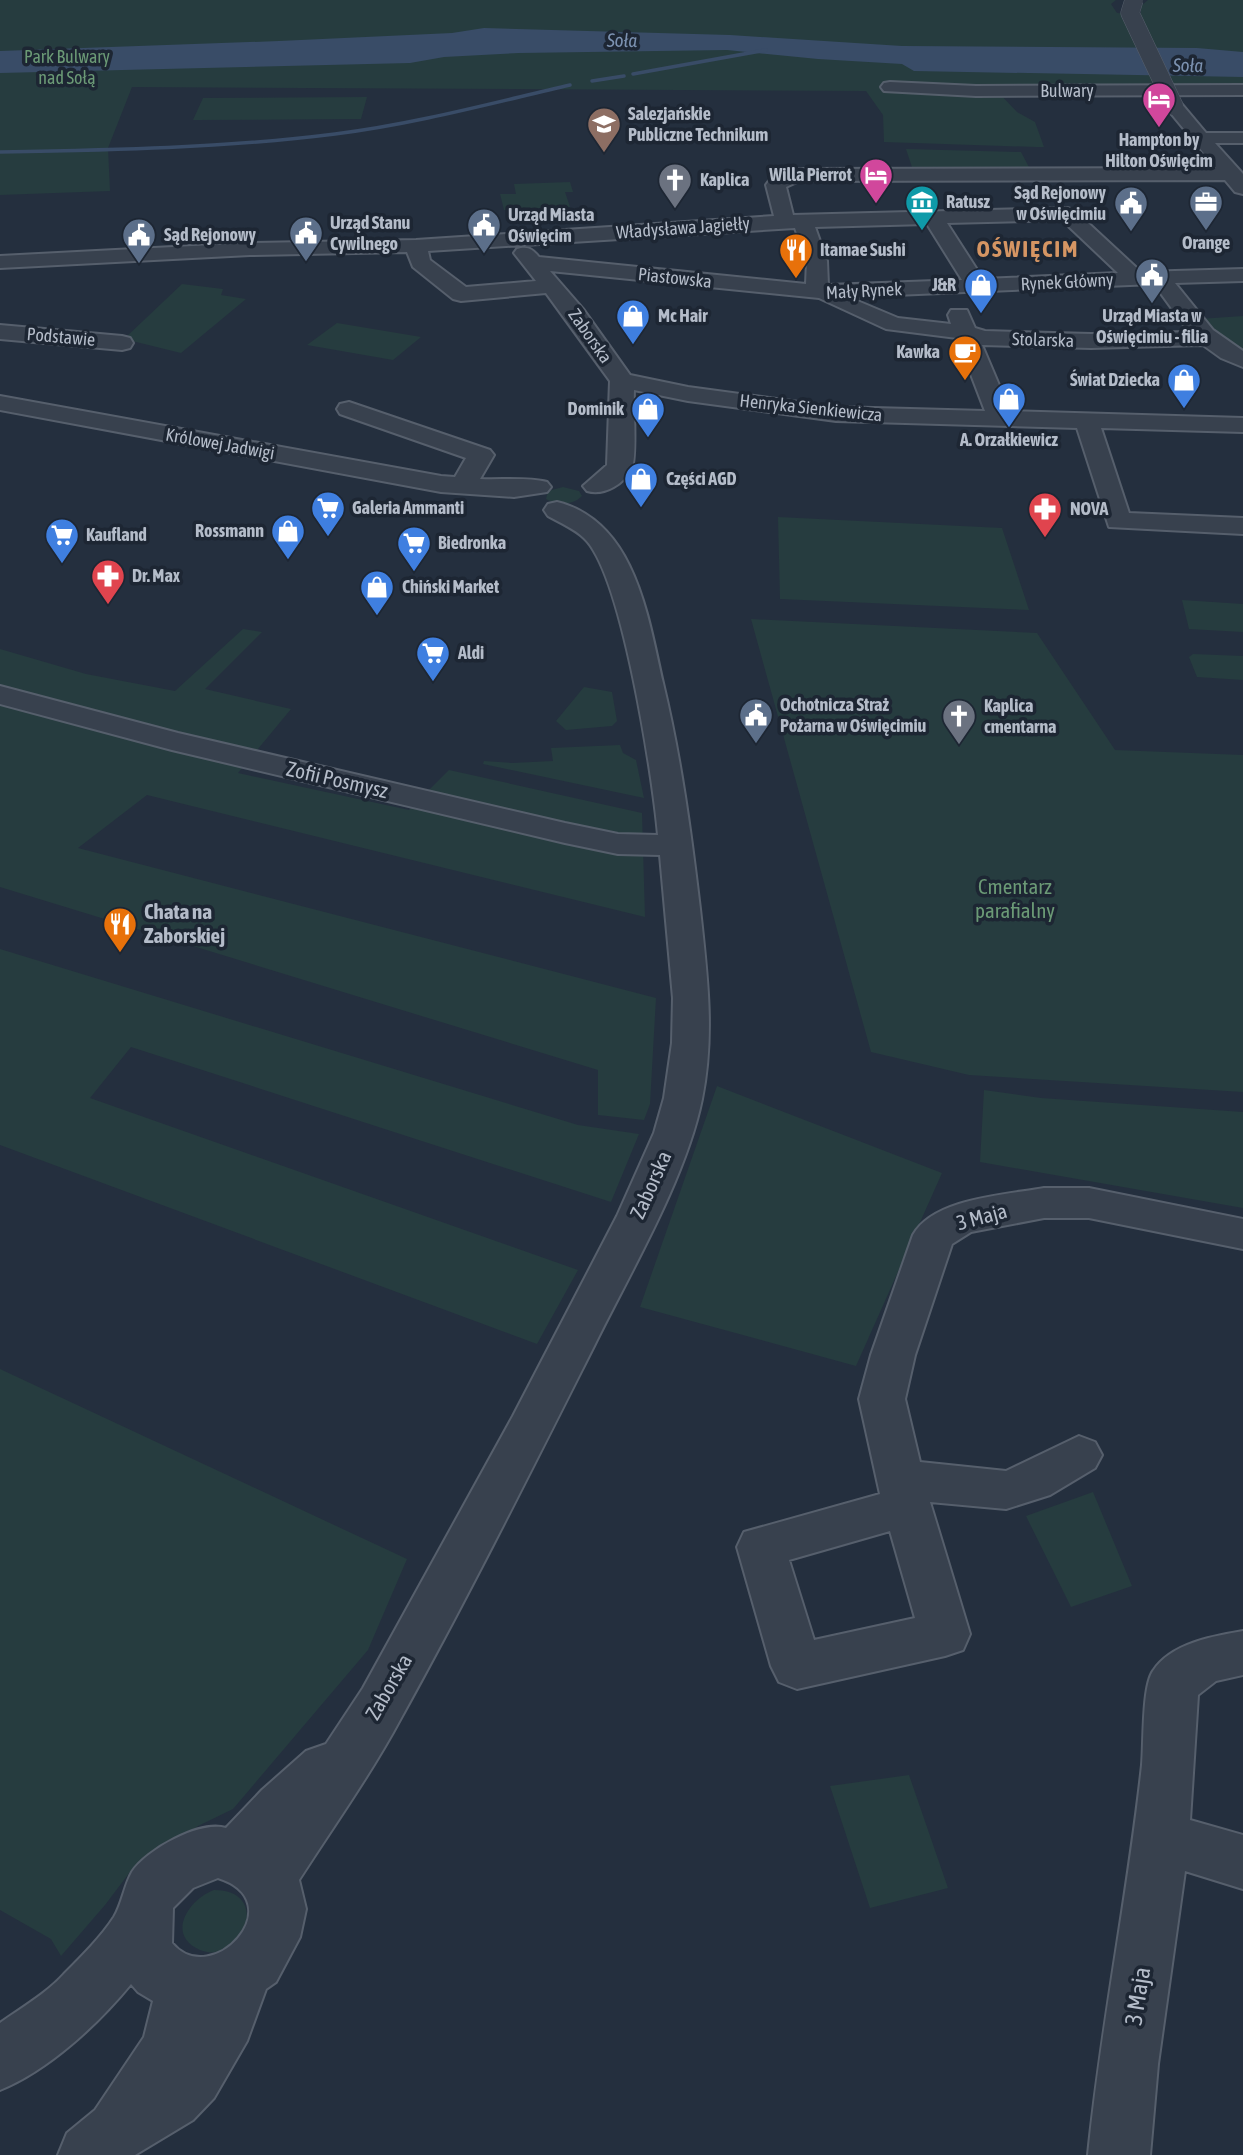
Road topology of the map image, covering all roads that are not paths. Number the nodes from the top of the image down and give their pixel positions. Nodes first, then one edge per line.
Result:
1 (1134, 0) edge
2 (890, 88) dead end
3 (1243, 90) edge
4 (1200, 138) junction
5 (1243, 138) edge
6 (887, 173) junction
7 (1233, 174) junction
8 (1240, 197) edge
9 (905, 219) junction
10 (935, 220) junction
11 (794, 221) junction
12 (510, 239) junction
13 (416, 246) junction
14 (0, 262) edge
15 (533, 263) junction
16 (1243, 275) edge
17 (1160, 278) junction
18 (1136, 279) junction
19 (553, 286) junction
20 (977, 287) junction
21 (950, 288) junction
22 (817, 292) junction
23 (0, 332) edge
24 (965, 332) junction
25 (1205, 338) junction
26 (122, 343) dead end
27 (1243, 360) edge
28 (622, 381) junction
29 (0, 403) edge
30 (349, 409) dead end
31 (1001, 420) junction
32 (1087, 422) junction
33 (1243, 425) edge
34 (619, 452) junction
35 (452, 485) junction
36 (552, 492) junction
37 (593, 496) junction
38 (1243, 526) edge
39 (618, 567) junction
40 (0, 695) edge
41 (677, 846) junction
42 (1243, 1234) edge
43 (1079, 1455) dead end
44 (1243, 1653) edge
45 (1162, 1838) junction
46 (1243, 1862) edge
47 (254, 1866) junction
48 (163, 1963) junction
49 (243, 1973) junction
50 (0, 2060) edge
51 (102, 2144) edge
52 (1119, 2155) edge

1 - 4 street, bridge
2 - 3 street, Bulwary
4 - 5 street
4 - 7 street
6 - 7 street
6 - 9 street
6 - 11 street
7 - 8 street
9 - 10 street, Rynek Główny
9 - 11 street, Władysława Jagiełły
10 - 18 street, Rynek Główny
10 - 20 street
11 - 12 street, Władysława Jagiełły
11 - 22 street
12 - 13 street, Władysława Jagiełły
12 - 15 street, Zaborska
13 - 14 street, Władysława Jagiełły
13 - 19 street
15 - 19 street, Zaborska
15 - 22 street, Piastowska
16 - 17 street
17 - 18 street
17 - 25 street
18 - 20 street, Rynek Główny
19 - 28 street, Zaborska
20 - 21 street, Mały Rynek
21 - 22 street, Mały Rynek
21 - 24 street
22 - 24 street, Mały Rynek
23 - 26 street, Podstawie
24 - 25 street, Stolarska
24 - 31 street
25 - 27 street
28 - 31 street, Henryka Sienkiewicza
28 - 34 street, Zaborska
29 - 35 street, Królowej Jadwigi
30 - 35 street
31 - 32 street, Henryka Sienkiewicza
32 - 33 street, Henryka Sienkiewicza
32 - 38 street
34 - 36 street
34 - 37 street, Zaborska
35 - 36 street, Królowej Jadwigi
36 - 37 street
36 - 39 street, Zaborska
37 - 39 street, Zaborska
39 - 41 street, Zaborska
40 - 41 street, Zofii Posmysz
41 - 47 street, Zaborska
42 - 43 street, 3 Maja
44 - 45 street, 3 Maja
45 - 46 street
45 - 52 street, 3 Maja
47 - 48 street
47 - 49 street
48 - 49 street
48 - 50 street
48 - 51 street
49 - 51 street

